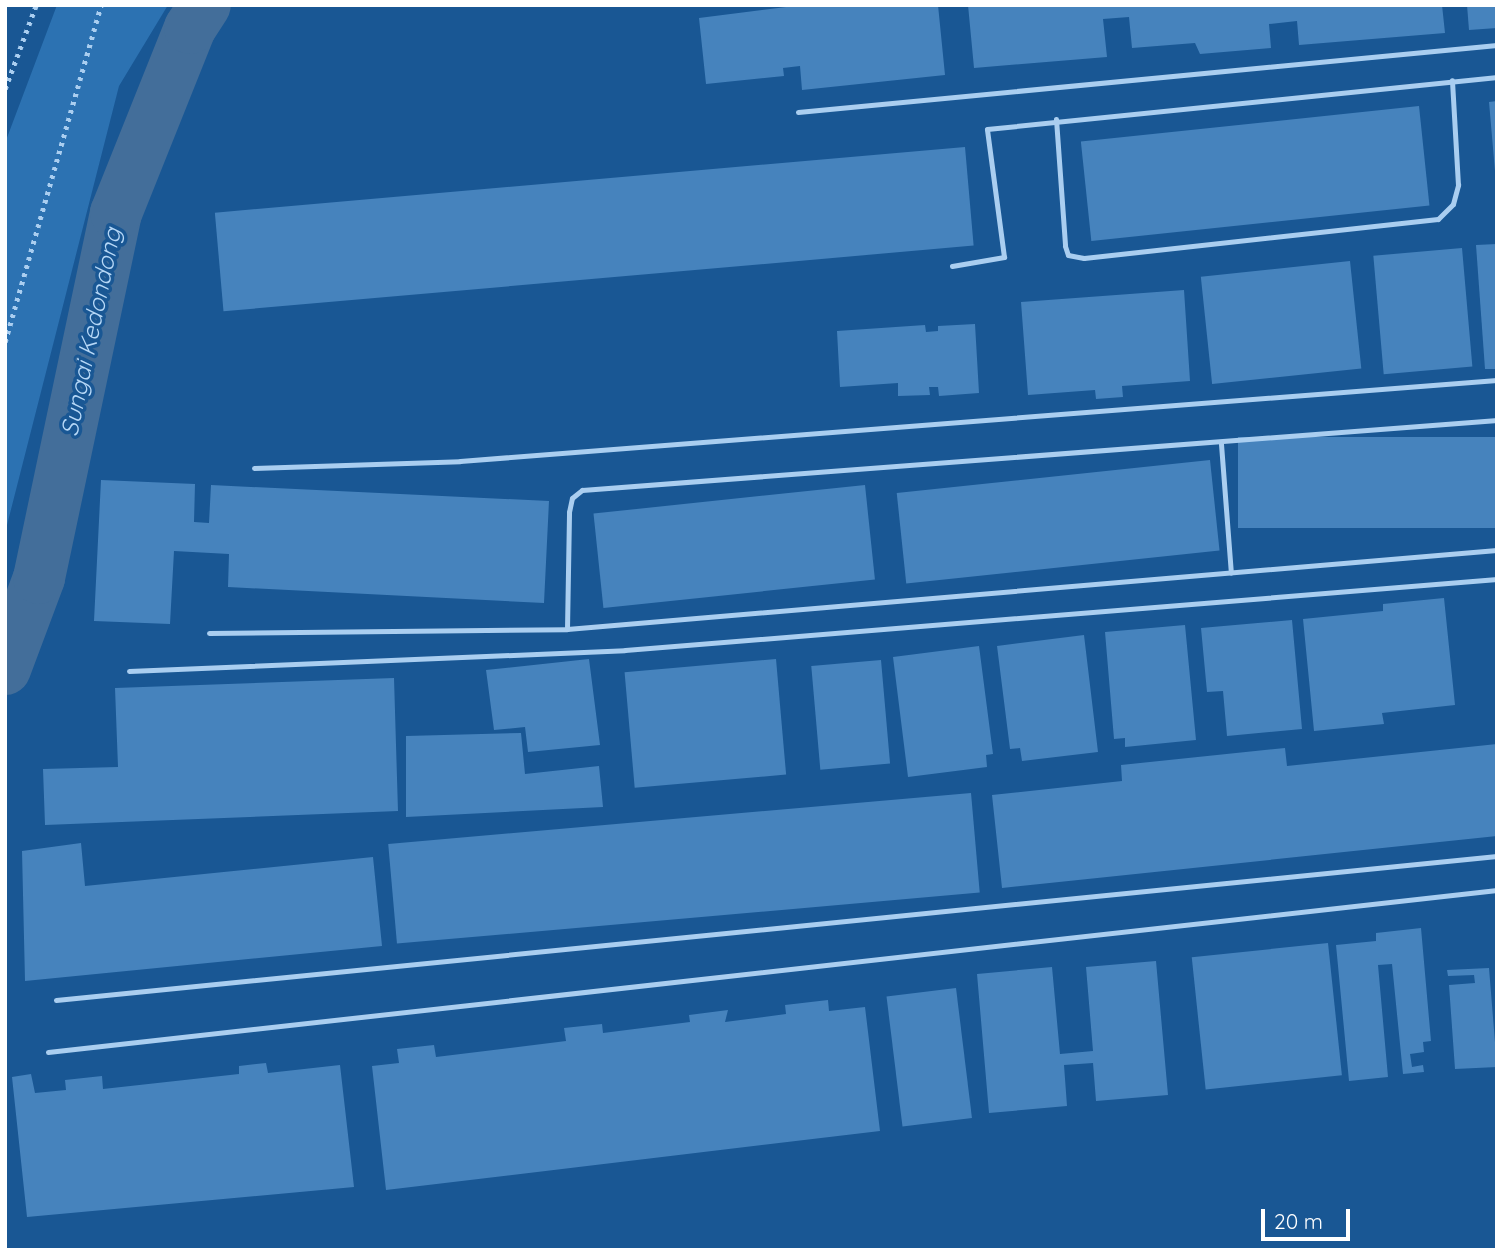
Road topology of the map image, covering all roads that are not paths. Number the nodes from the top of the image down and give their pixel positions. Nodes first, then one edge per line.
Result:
1 (1497, 45) edge
2 (1497, 77) edge
3 (1451, 80) junction
4 (798, 112) dead end
5 (1055, 119) junction
6 (952, 266) dead end
7 (1497, 380) edge
8 (1497, 420) edge
9 (1222, 444) junction
10 (254, 468) dead end
11 (1497, 550) edge
12 (1231, 573) junction
13 (1497, 579) edge
14 (567, 629) junction
15 (209, 633) dead end
16 (129, 671) dead end
17 (1497, 856) edge
18 (1497, 890) edge
19 (56, 1000) dead end
20 (48, 1052) dead end

1 - 4 lane
2 - 3 lane
3 - 5 lane
3 - 5 lane
5 - 6 lane
7 - 10 lane
8 - 9 lane
9 - 12 lane
9 - 14 lane
11 - 12 lane
12 - 14 lane
13 - 16 lane
14 - 15 lane
17 - 19 lane
18 - 20 lane

